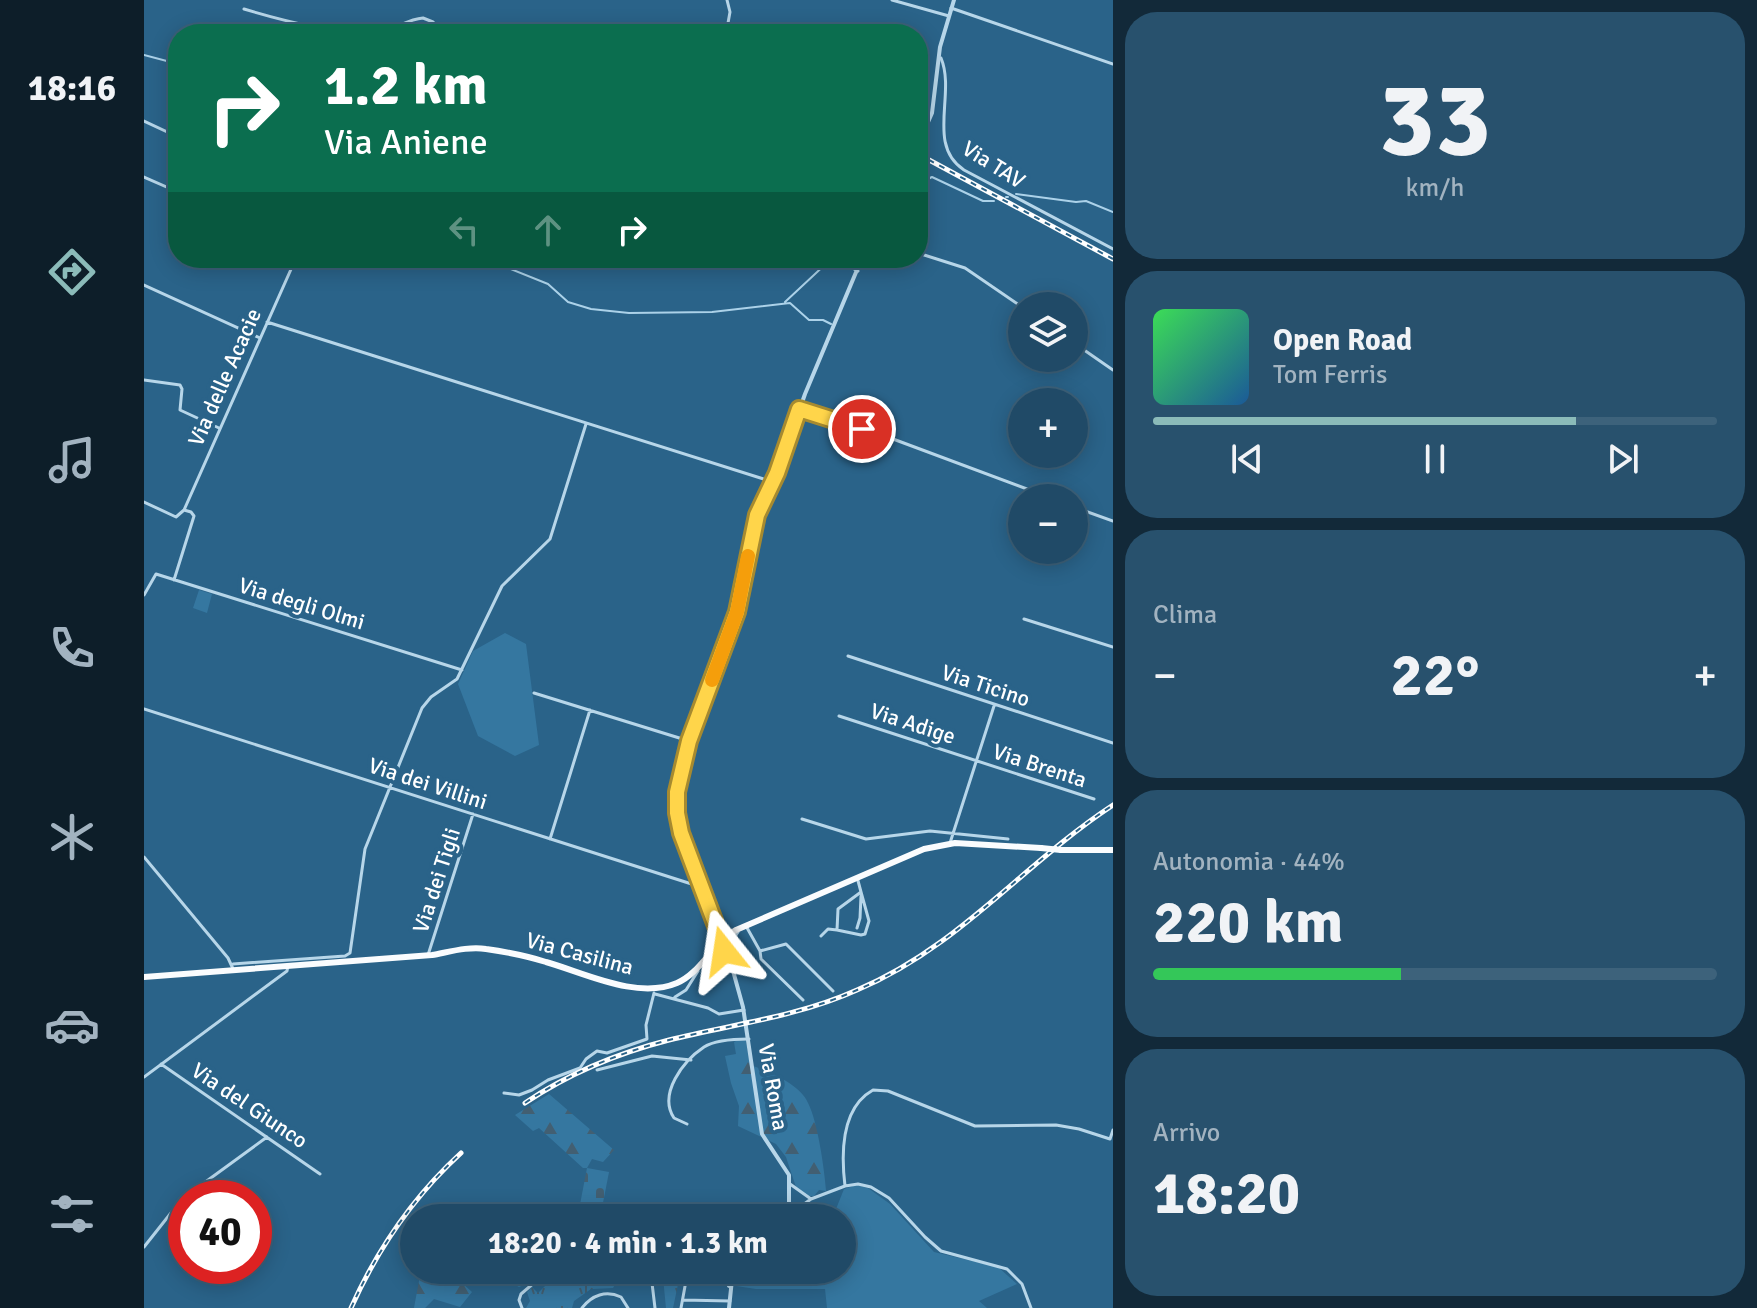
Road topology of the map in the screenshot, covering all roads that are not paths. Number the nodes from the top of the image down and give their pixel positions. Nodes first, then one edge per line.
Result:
1 (727, 0) edge
2 (892, 0) edge
3 (954, 0) edge
4 (951, 8) junction
5 (244, 9) dead end
6 (949, 16) junction
7 (310, 24) edge
8 (401, 24) edge
9 (435, 24) edge
10 (726, 24) edge
11 (939, 54) junction
12 (1113, 64) edge
13 (928, 120) edge
14 (144, 121) edge
15 (168, 132) edge
16 (144, 177) edge
17 (168, 188) edge
18 (1113, 249) edge
19 (928, 256) edge
20 (291, 268) edge
21 (852, 268) edge
22 (859, 268) edge
23 (858, 271) junction
24 (144, 285) edge
25 (1008, 297) edge
26 (267, 322) junction
27 (260, 338) junction
28 (1088, 353) edge
29 (1113, 370) edge
30 (144, 380) edge
31 (799, 409) junction
32 (586, 424) junction
33 (219, 428) junction
34 (773, 482) junction
35 (1014, 484) edge
36 (144, 502) edge
37 (184, 510) junction
38 (1088, 512) edge
39 (1113, 521) edge
40 (174, 580) junction
41 (144, 595) edge
42 (1024, 619) dead end
43 (1113, 647) edge
44 (848, 656) dead end
45 (462, 670) junction
46 (534, 693) dead end
47 (995, 705) junction
48 (144, 709) edge
49 (590, 710) junction
50 (839, 716) dead end
51 (689, 741) junction
52 (1113, 743) edge
53 (977, 762) junction
54 (389, 787) junction
55 (1094, 799) dead end
56 (473, 814) junction
57 (802, 819) dead end
58 (953, 834) junction
59 (550, 839) junction
60 (1008, 839) dead end
61 (950, 843) junction
62 (1113, 850) edge
63 (144, 857) edge
64 (857, 877) junction
65 (703, 888) junction
66 (861, 892) junction
67 (745, 926) junction
68 (857, 928) dead end
69 (837, 930) junction
70 (821, 936) dead end
71 (723, 939) junction
72 (760, 951) junction
73 (428, 955) junction
74 (728, 958) junction
75 (702, 962) junction
76 (288, 966) junction
77 (234, 968) junction
78 (144, 977) edge
79 (641, 988) junction
80 (833, 991) dead end
81 (654, 993) junction
82 (671, 998) junction
83 (803, 1000) dead end
84 (744, 1010) junction
85 (749, 1039) junction
86 (691, 1060) junction
87 (161, 1064) junction
88 (597, 1070) dead end
89 (144, 1077) edge
90 (504, 1093) dead end
91 (687, 1124) dead end
92 (1113, 1130) edge
93 (268, 1136) junction
94 (320, 1174) dead end
95 (790, 1184) junction
96 (845, 1186) junction
97 (811, 1199) junction
98 (788, 1204) edge
99 (803, 1204) edge
100 (144, 1247) edge
101 (533, 1284) edge
102 (652, 1284) edge
103 (686, 1284) edge
104 (725, 1284) edge
105 (730, 1284) edge
106 (730, 1290) junction
107 (683, 1300) junction
108 (730, 1301) junction
109 (522, 1308) edge
110 (582, 1308) edge
111 (628, 1308) edge
112 (655, 1308) edge
113 (681, 1308) edge
114 (729, 1308) edge
115 (1031, 1308) edge

1 - 10 street
2 - 6 street
3 - 4 street
4 - 6 street
4 - 12 street
5 - 7 street
6 - 11 street
8 - 9 street
11 - 13 street
11 - 18 street, Via TAV
14 - 15 street
16 - 17 street
19 - 25 street
20 - 26 street, Via delle Acacie
21 - 23 street
22 - 23 street, Via Roma
23 - 31 street, Via Roma
24 - 27 street
26 - 27 street, Via delle Acacie
26 - 32 street
27 - 33 street, Via delle Acacie
28 - 29 street
30 - 33 street
31 - 34 street, Via Roma
31 - 35 street
32 - 34 street
32 - 45 street
33 - 37 street, Via delle Acacie
34 - 51 street, Via Roma
36 - 37 street
37 - 40 street
38 - 39 street
40 - 41 street
40 - 45 street, Via degli Olmi
42 - 43 street
44 - 47 street, Via Ticino
45 - 54 street
46 - 49 street
47 - 52 street, Via Ticino
47 - 53 street
48 - 54 street, Via dei Villini
49 - 51 street
49 - 59 street
50 - 53 street, Via Adige
51 - 65 street, Via Roma
53 - 55 street, Via Brenta
53 - 58 street
54 - 56 street, Via dei Villini
54 - 77 street
56 - 59 street, Via dei Villini
56 - 73 street, Via dei Tigli
57 - 58 street
58 - 60 street
58 - 61 street
59 - 65 street, Via dei Villini
61 - 62 main road, Via Casilina, bridge
61 - 64 main road, Via Casilina
63 - 77 street
64 - 66 street
64 - 67 main road, Via Casilina
65 - 71 street, Via Roma
66 - 68 street
66 - 69 street
66 - 69 street
67 - 71 main road, Via Casilina
67 - 72 street
67 - 74 street
69 - 70 street
71 - 74 street, Via Roma
71 - 75 main road, Via Casilina
72 - 80 street
72 - 83 street
73 - 76 main road, Via Casilina
73 - 79 main road, Via Casilina
74 - 75 street
74 - 84 street, Via Roma
75 - 79 main road, Via Casilina
75 - 82 street
76 - 77 main road, Via Casilina
76 - 87 street
77 - 78 main road, Via Casilina
79 - 81 street
81 - 82 street
81 - 90 street
82 - 84 street
84 - 85 street, Via Roma
85 - 86 street
85 - 95 street, Via Roma
86 - 88 street
86 - 91 street
87 - 89 street
87 - 93 street, Via del Giunco
92 - 96 street
93 - 94 street, Via del Giunco
93 - 100 street
95 - 97 street
95 - 98 street
96 - 97 street
96 - 115 street
97 - 99 street
101 - 109 street
102 - 112 street
103 - 107 street
104 - 106 street
105 - 106 street
106 - 108 street
107 - 108 street
107 - 113 street
108 - 114 street
110 - 111 street

